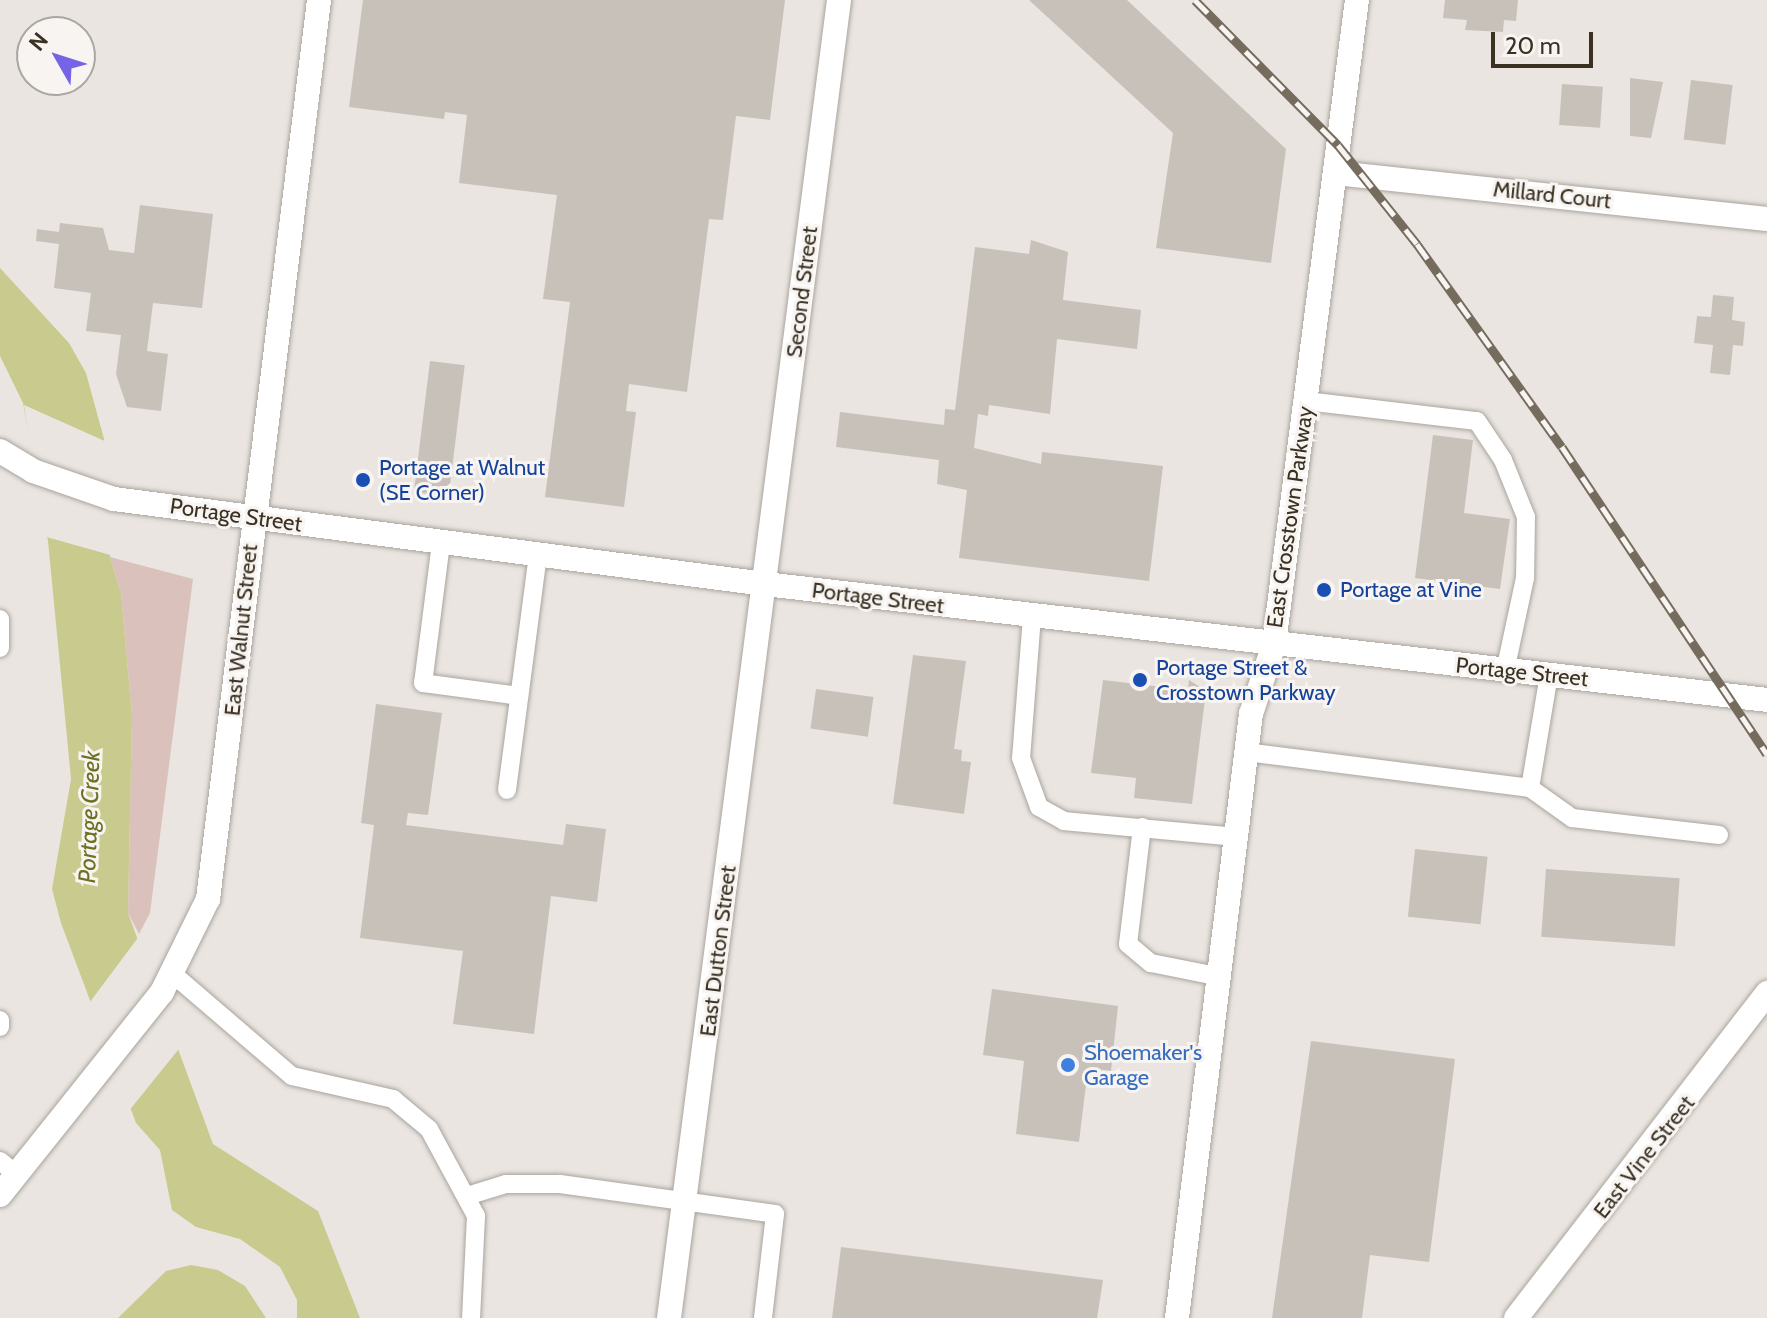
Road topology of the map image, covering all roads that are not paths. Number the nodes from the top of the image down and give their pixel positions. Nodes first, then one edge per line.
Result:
1 (319, 0) edge
2 (839, 0) edge
3 (1357, 0) edge
4 (1336, 173) junction
5 (1767, 219) edge
6 (1306, 401) junction
7 (0, 451) edge
8 (254, 517) junction
9 (441, 543) junction
10 (538, 555) junction
11 (765, 584) junction
12 (1032, 616) junction
13 (0, 619) edge
14 (1274, 644) junction
15 (0, 648) edge
16 (1505, 671) junction
17 (1549, 675) junction
18 (519, 696) junction
19 (1767, 700) edge
20 (1246, 752) junction
21 (1530, 788) junction
22 (507, 790) dead end
23 (1142, 827) junction
24 (1719, 835) dead end
25 (1236, 837) junction
26 (1216, 976) junction
27 (168, 984) junction
28 (1767, 993) edge
29 (0, 1020) edge
30 (0, 1027) edge
31 (8, 1167) edge
32 (0, 1195) edge
33 (467, 1196) junction
34 (685, 1203) junction
35 (471, 1318) edge
36 (669, 1318) edge
37 (763, 1318) edge
38 (1177, 1318) edge
39 (1516, 1318) edge

1 - 8 street, East Walnut Street
2 - 11 street, Second Street
3 - 4 street, East Crosstown Parkway
4 - 5 street, Millard Court
4 - 6 street, East Crosstown Parkway
6 - 14 street, East Crosstown Parkway
6 - 16 lane
7 - 8 street, Portage Street
8 - 9 street, Portage Street
8 - 27 street, East Walnut Street
9 - 10 street, Portage Street
9 - 18 lane
10 - 11 street, Portage Street
10 - 18 lane
11 - 12 street, Portage Street
11 - 34 street, East Dutton Street
12 - 14 street, Portage Street
12 - 23 lane
13 - 15 lane
14 - 16 street, Portage Street
14 - 20 street, East Crosstown Parkway
16 - 17 street, Portage Street
17 - 19 street, Portage Street
17 - 21 lane
18 - 22 lane
20 - 21 lane
20 - 25 street, East Crosstown Parkway
21 - 24 lane
23 - 25 lane
23 - 26 lane
25 - 26 street, East Crosstown Parkway
26 - 38 street, East Crosstown Parkway
27 - 31 street, East Walnut Street
27 - 33 lane
28 - 39 street, East Vine Street
29 - 30 lane
31 - 32 street, East Walnut Street
33 - 34 lane
33 - 35 lane
34 - 36 street, East Dutton Street
34 - 37 lane

